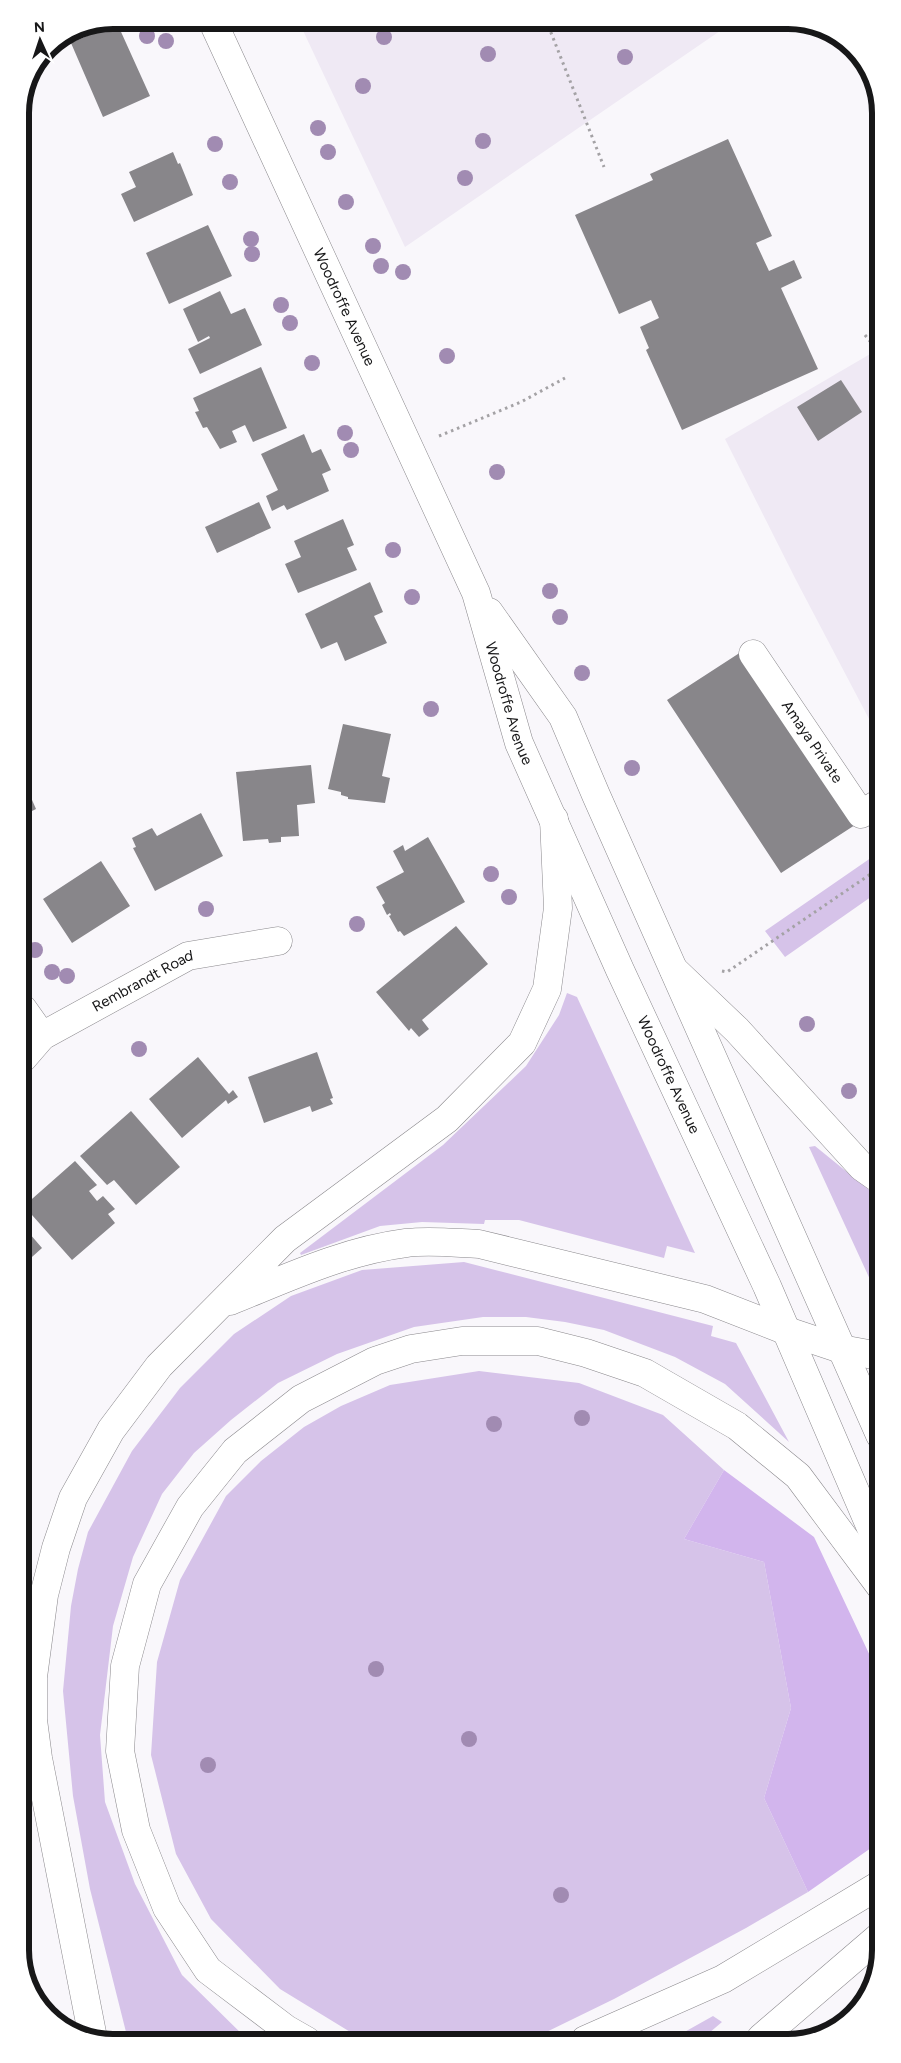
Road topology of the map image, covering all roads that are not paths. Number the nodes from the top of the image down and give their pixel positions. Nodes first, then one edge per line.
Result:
1 (216, 29) edge
2 (476, 594) junction
3 (754, 654) dead end
4 (872, 808) edge
5 (554, 819) junction
6 (278, 941) dead end
7 (674, 970) junction
8 (29, 1018) edge
9 (42, 1036) junction
10 (29, 1051) edge
11 (872, 1174) edge
12 (220, 1305) junction
13 (787, 1331) junction
14 (841, 1349) junction
15 (872, 1355) edge
16 (872, 1417) edge
17 (872, 1530) edge
18 (872, 1575) edge
19 (872, 1889) edge
20 (872, 1943) edge
21 (92, 2032) edge
22 (295, 2034) edge
23 (599, 2034) edge
24 (766, 2034) edge

1 - 2 main road, Woodroffe Avenue
2 - 5 main road, Woodroffe Avenue
2 - 7 main road, Woodroffe Avenue
3 - 4 main road, Amaya Private
5 - 12 main road
5 - 13 main road, Woodroffe Avenue
6 - 9 main road, Rembrandt Road
7 - 11 main road
7 - 14 main road, Woodroffe Avenue
8 - 9 main road
9 - 10 main road, Rembrandt Road
12 - 13 main road
12 - 21 main road
13 - 14 main road
13 - 17 main road, Woodroffe Avenue
14 - 15 main road
14 - 16 main road, Woodroffe Avenue
18 - 22 main road
19 - 23 main road
20 - 24 main road

